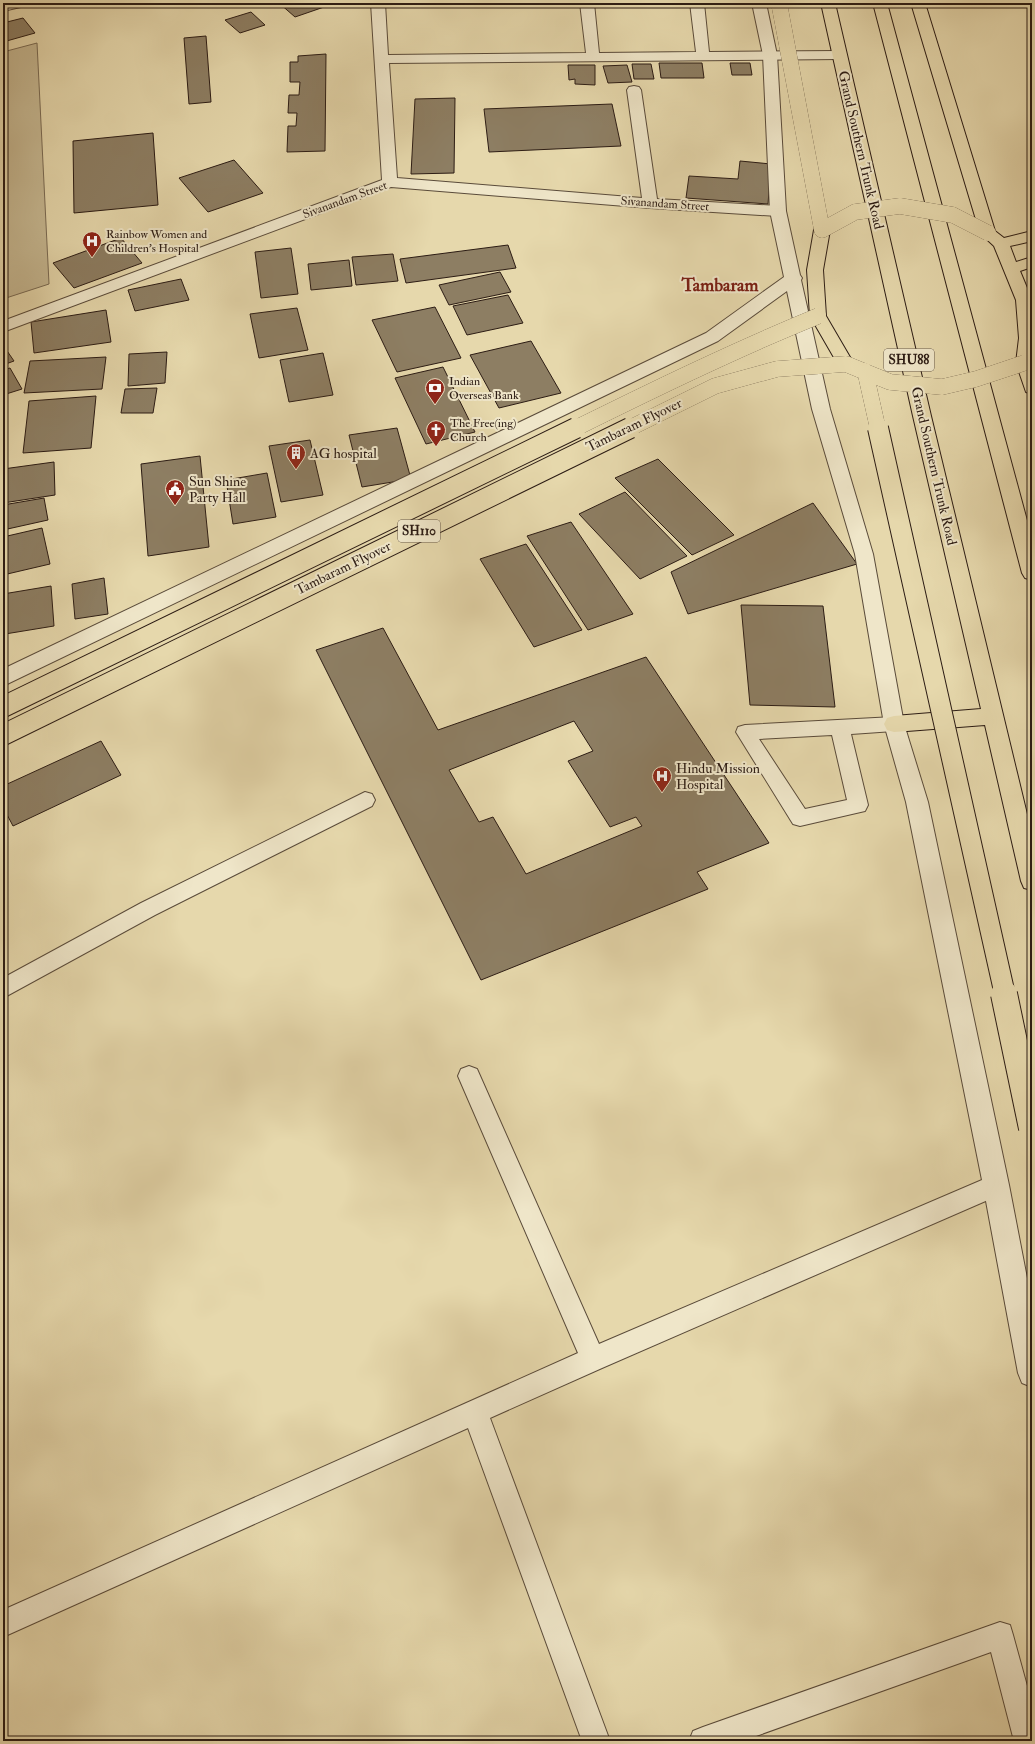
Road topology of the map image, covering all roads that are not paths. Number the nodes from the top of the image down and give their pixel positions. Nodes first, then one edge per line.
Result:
1 (20, 3) edge
2 (378, 3) edge
3 (587, 3) edge
4 (697, 3) edge
5 (759, 3) edge
6 (779, 3) edge
7 (828, 3) edge
8 (880, 3) edge
9 (918, 3) edge
10 (3, 7) edge
11 (770, 55) junction
12 (839, 55) junction
13 (703, 56) junction
14 (593, 57) junction
15 (382, 60) junction
16 (634, 90) dead end
17 (390, 182) junction
18 (650, 203) junction
19 (778, 211) junction
20 (822, 230) junction
21 (988, 233) junction
22 (1032, 236) edge
23 (1001, 244) junction
24 (1032, 262) edge
25 (1011, 269) junction
26 (794, 278) junction
27 (818, 316) junction
28 (3, 327) edge
29 (1024, 363) junction
30 (846, 364) junction
31 (865, 371) junction
32 (1032, 388) edge
33 (1032, 572) edge
34 (3, 678) edge
35 (3, 707) edge
36 (993, 716) junction
37 (894, 724) junction
38 (840, 727) junction
39 (3, 735) edge
40 (365, 800) dead end
41 (1032, 881) edge
42 (3, 989) edge
43 (469, 1076) dead end
44 (1032, 1128) edge
45 (996, 1185) junction
46 (593, 1359) junction
47 (1032, 1373) edge
48 (475, 1412) junction
49 (3, 1624) edge
50 (596, 1741) edge
51 (703, 1741) edge
52 (1028, 1741) edge

1 - 10 street
2 - 15 street
3 - 14 street
4 - 13 street
5 - 11 street
6 - 20 main road, bridge
7 - 12 main road, Grand Southern Trunk Road / SHU88
8 - 33 main road
9 - 21 main road
11 - 12 street
11 - 13 street
11 - 19 street
12 - 36 main road, Grand Southern Trunk Road / SHU88
13 - 14 street
14 - 15 street
15 - 17 street
16 - 18 street
17 - 18 street, Sivanandam Street
17 - 28 street, Sivanandam Street
18 - 19 street, Sivanandam Street
19 - 26 street
20 - 21 main road, bridge
20 - 27 main road
21 - 23 main road
22 - 23 main road
23 - 25 main road
24 - 25 main road
25 - 29 main road
26 - 34 street
26 - 37 street
27 - 30 main road
27 - 35 main road, Tambaram Flyover / SH110, bridge
29 - 31 main road, bridge
29 - 32 main road
30 - 31 main road, bridge
30 - 39 main road, Tambaram Flyover / SH110, bridge
31 - 44 main road, bridge
36 - 37 main road
36 - 41 main road, Grand Southern Trunk Road / SHU88
37 - 38 lane
37 - 45 street
38 - 38 lane
40 - 42 lane
43 - 46 lane
45 - 46 lane
45 - 47 street
46 - 48 lane
48 - 49 lane
48 - 50 lane
51 - 52 lane

